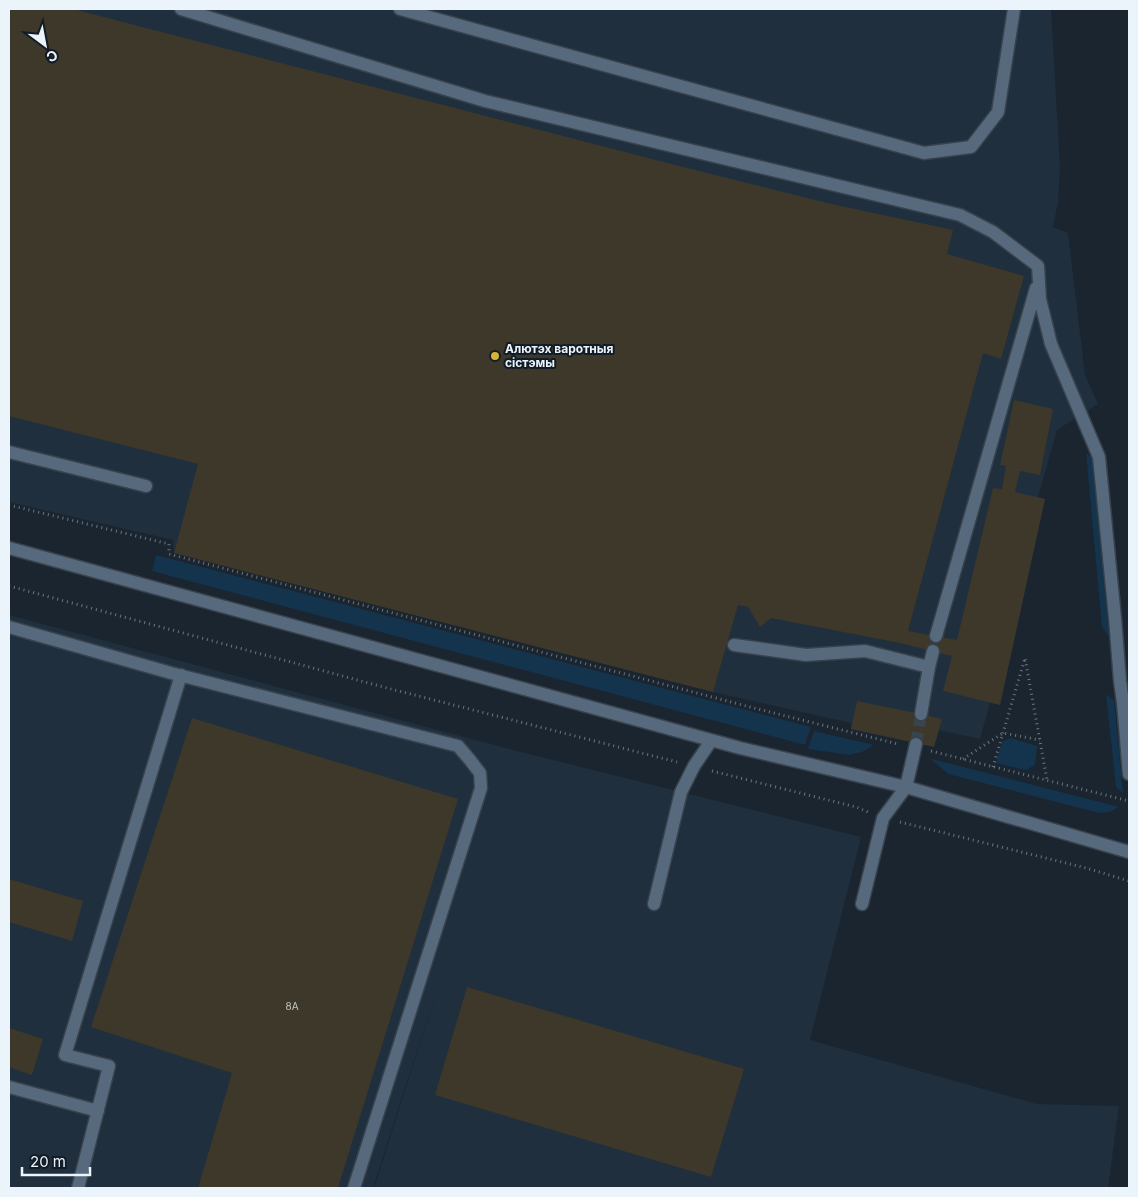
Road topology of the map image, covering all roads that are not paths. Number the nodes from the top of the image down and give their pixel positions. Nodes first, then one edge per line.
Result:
1 (181, 9) edge
2 (400, 9) edge
3 (1014, 9) edge
4 (1039, 279) junction
5 (9, 452) edge
6 (146, 486) dead end
7 (9, 548) edge
8 (9, 627) edge
9 (936, 636) dead end
10 (734, 644) dead end
11 (933, 652) dead end
12 (929, 667) junction
13 (181, 675) junction
14 (922, 714) tunnel mouth
15 (712, 741) junction
16 (916, 746) tunnel mouth
17 (1129, 774) edge
18 (906, 787) junction
19 (1129, 852) edge
20 (654, 904) dead end
21 (862, 904) dead end
22 (9, 1087) edge
23 (98, 1112) junction
24 (78, 1188) edge
25 (354, 1188) edge

1 - 4 lane
2 - 3 lane
4 - 9 lane
4 - 17 lane
5 - 6 lane
7 - 15 lane
8 - 13 lane
10 - 12 lane
11 - 12 lane
12 - 14 lane
13 - 23 lane
13 - 25 lane
15 - 18 lane
15 - 20 lane
16 - 18 lane
18 - 19 lane
18 - 21 lane
22 - 23 lane
23 - 24 lane

